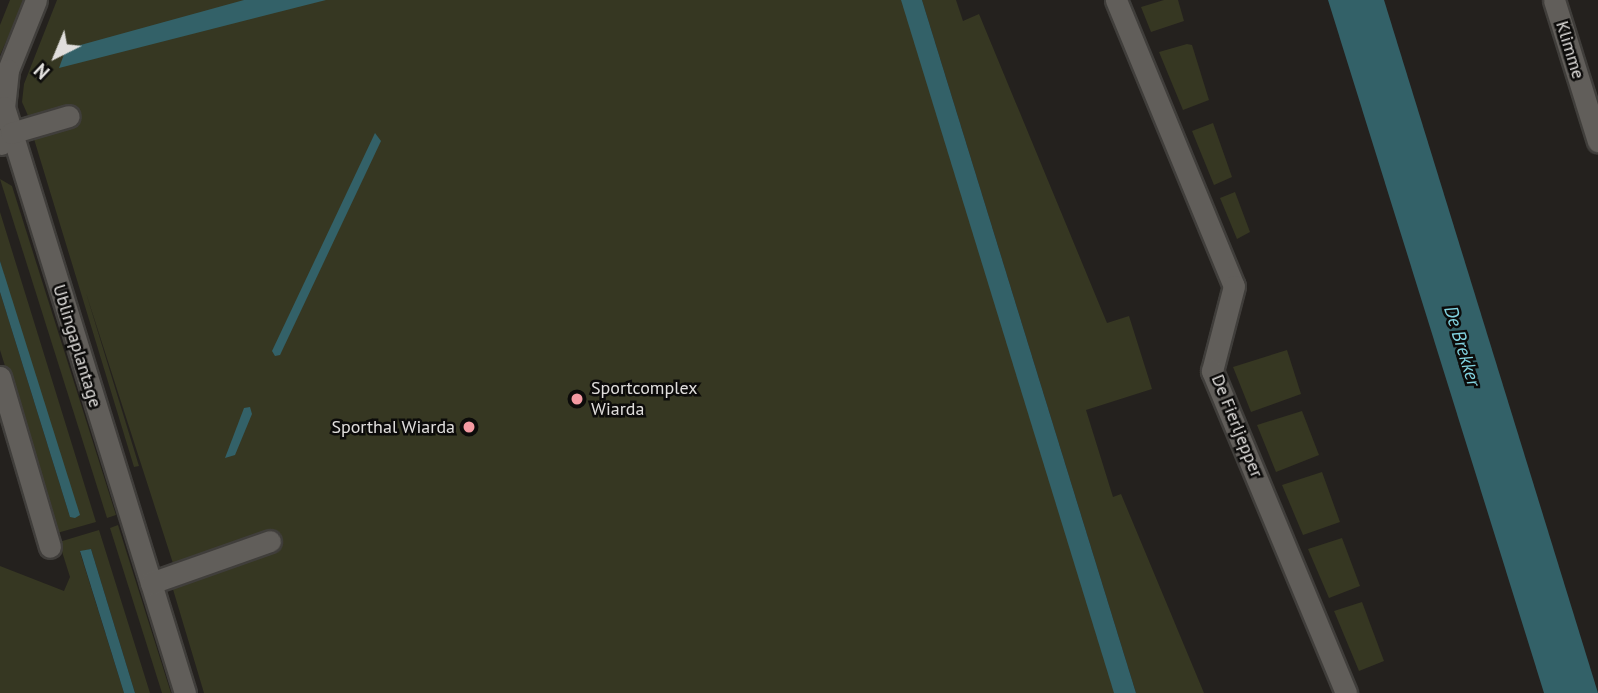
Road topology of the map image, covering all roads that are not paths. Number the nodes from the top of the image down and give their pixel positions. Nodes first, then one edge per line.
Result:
1 (36, 0) edge
2 (1116, 0) edge
3 (1554, 0) edge
4 (69, 116) dead end
5 (6, 139) edge
6 (1598, 141) edge
7 (0, 377) edge
8 (270, 541) dead end
9 (50, 547) dead end
10 (151, 583) junction
11 (185, 693) edge
12 (1346, 693) edge

1 - 5 street, Ublingaplantage
2 - 12 street, De Fierljepper
3 - 6 street, Klimme
4 - 5 street
5 - 10 street, Ublingaplantage
7 - 9 street
8 - 10 street
10 - 11 street, Ublingaplantage

